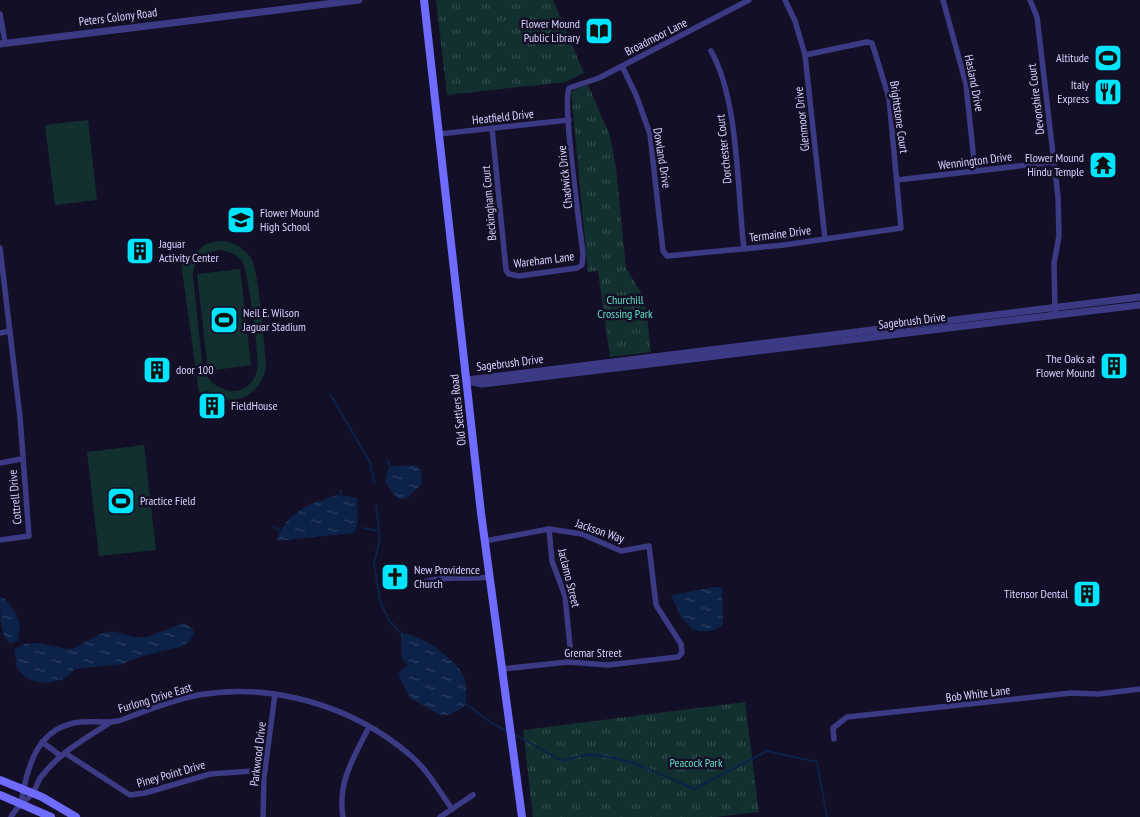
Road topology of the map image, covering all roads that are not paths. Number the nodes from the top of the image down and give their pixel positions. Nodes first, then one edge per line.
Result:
1 (359, 0) edge
2 (424, 0) edge
3 (749, 0) edge
4 (785, 0) edge
5 (943, 0) edge
6 (1030, 0) edge
7 (0, 14) edge
8 (3, 43) edge
9 (710, 51) dead end
10 (805, 55) junction
11 (622, 66) junction
12 (569, 88) joint
13 (569, 120) junction
14 (492, 128) junction
15 (439, 134) junction
16 (1054, 162) junction
17 (975, 171) junction
18 (897, 180) junction
19 (894, 229) joint
20 (825, 239) junction
21 (0, 248) edge
22 (744, 248) junction
23 (0, 253) edge
24 (667, 256) joint
25 (582, 265) joint
26 (508, 274) joint
27 (1140, 297) edge
28 (1119, 299) junction
29 (1140, 305) edge
30 (1094, 310) junction
31 (1055, 311) junction
32 (10, 331) junction
33 (0, 333) edge
34 (467, 380) junction
35 (21, 459) junction
36 (0, 463) edge
37 (549, 529) junction
38 (0, 540) edge
39 (485, 541) junction
40 (490, 577) junction
41 (420, 583) dead end
42 (682, 652) joint
43 (568, 662) junction
44 (502, 669) junction
45 (1140, 690) edge
46 (275, 694) junction
47 (112, 721) junction
48 (369, 727) junction
49 (834, 739) dead end
50 (42, 742) junction
51 (63, 755) junction
52 (265, 770) junction
53 (0, 780) edge
54 (23, 790) junction
55 (32, 794) junction
56 (0, 795) edge
57 (473, 795) dead end
58 (21, 803) junction
59 (452, 809) junction
60 (11, 817) edge
61 (51, 817) edge
62 (76, 817) edge
63 (263, 817) edge
64 (343, 817) edge
65 (440, 817) edge
66 (522, 817) edge

1 - 8 street, Peters Colony Road
2 - 15 main road, Old Settlers Road
3 - 11 street, Broadmoor Lane
4 - 10 street, Glenmoor Drive
5 - 17 street, Hasland Drive
6 - 16 street, Devonshire Court
7 - 8 street
9 - 22 street, Dorchester Court
10 - 18 street, Brightstone Court
10 - 20 street, Glenmoor Drive
11 - 12 street, Broadmoor Lane
11 - 24 street, Dowland Drive
12 - 13 street, Chadwick Drive
13 - 14 street, Heatfield Drive
13 - 25 street, Chadwick Drive
14 - 15 street, Heatfield Drive
14 - 26 street, Beckingham Court
15 - 34 main road, Old Settlers Road
16 - 17 street, Wennington Drive
16 - 31 street, Devonshire Court
17 - 18 street, Wennington Drive
18 - 19 street, Brightstone Court
19 - 20 street, Termaine Drive
20 - 22 street, Termaine Drive
21 - 23 street, Cottrell Drive
22 - 24 street, Termaine Drive
23 - 32 street, Cottrell Drive
25 - 26 street, Wareham Lane
27 - 28 street, Sagebrush Drive
28 - 30 street
28 - 31 street, Sagebrush Drive
29 - 30 street, Sagebrush Drive
30 - 31 street, Sagebrush Drive
31 - 34 street, Sagebrush Drive
32 - 33 street
32 - 35 street, Cottrell Drive
34 - 39 main road, Old Settlers Road
35 - 36 street
35 - 38 street, Cottrell Drive
37 - 39 street, Jackson Way
37 - 42 street, Jackson Way
37 - 43 street, Jaclamo Street
39 - 40 main road, Old Settlers Road
40 - 41 street
40 - 44 main road, Old Settlers Road
42 - 43 street, Gremar Street
43 - 44 street, Gremar Street
44 - 66 main road, Old Settlers Road
45 - 49 street, Bob White Lane
46 - 47 street, Furlong Drive East
46 - 48 street, Furlong Drive East
46 - 52 street, Parkwood Drive
47 - 50 street
47 - 51 street, Furlong Drive East
48 - 59 street, Furlong Drive East
48 - 64 street
50 - 51 street, Piney Point Drive
50 - 54 street
51 - 52 street, Piney Point Drive
51 - 55 street, Furlong Drive East
52 - 63 street, Parkwood Drive
53 - 54 main road
54 - 55 main road
54 - 58 street
55 - 58 street, Furlong Drive East
55 - 62 main road
56 - 58 main road
57 - 59 street
58 - 60 street
58 - 61 main road
59 - 65 street

